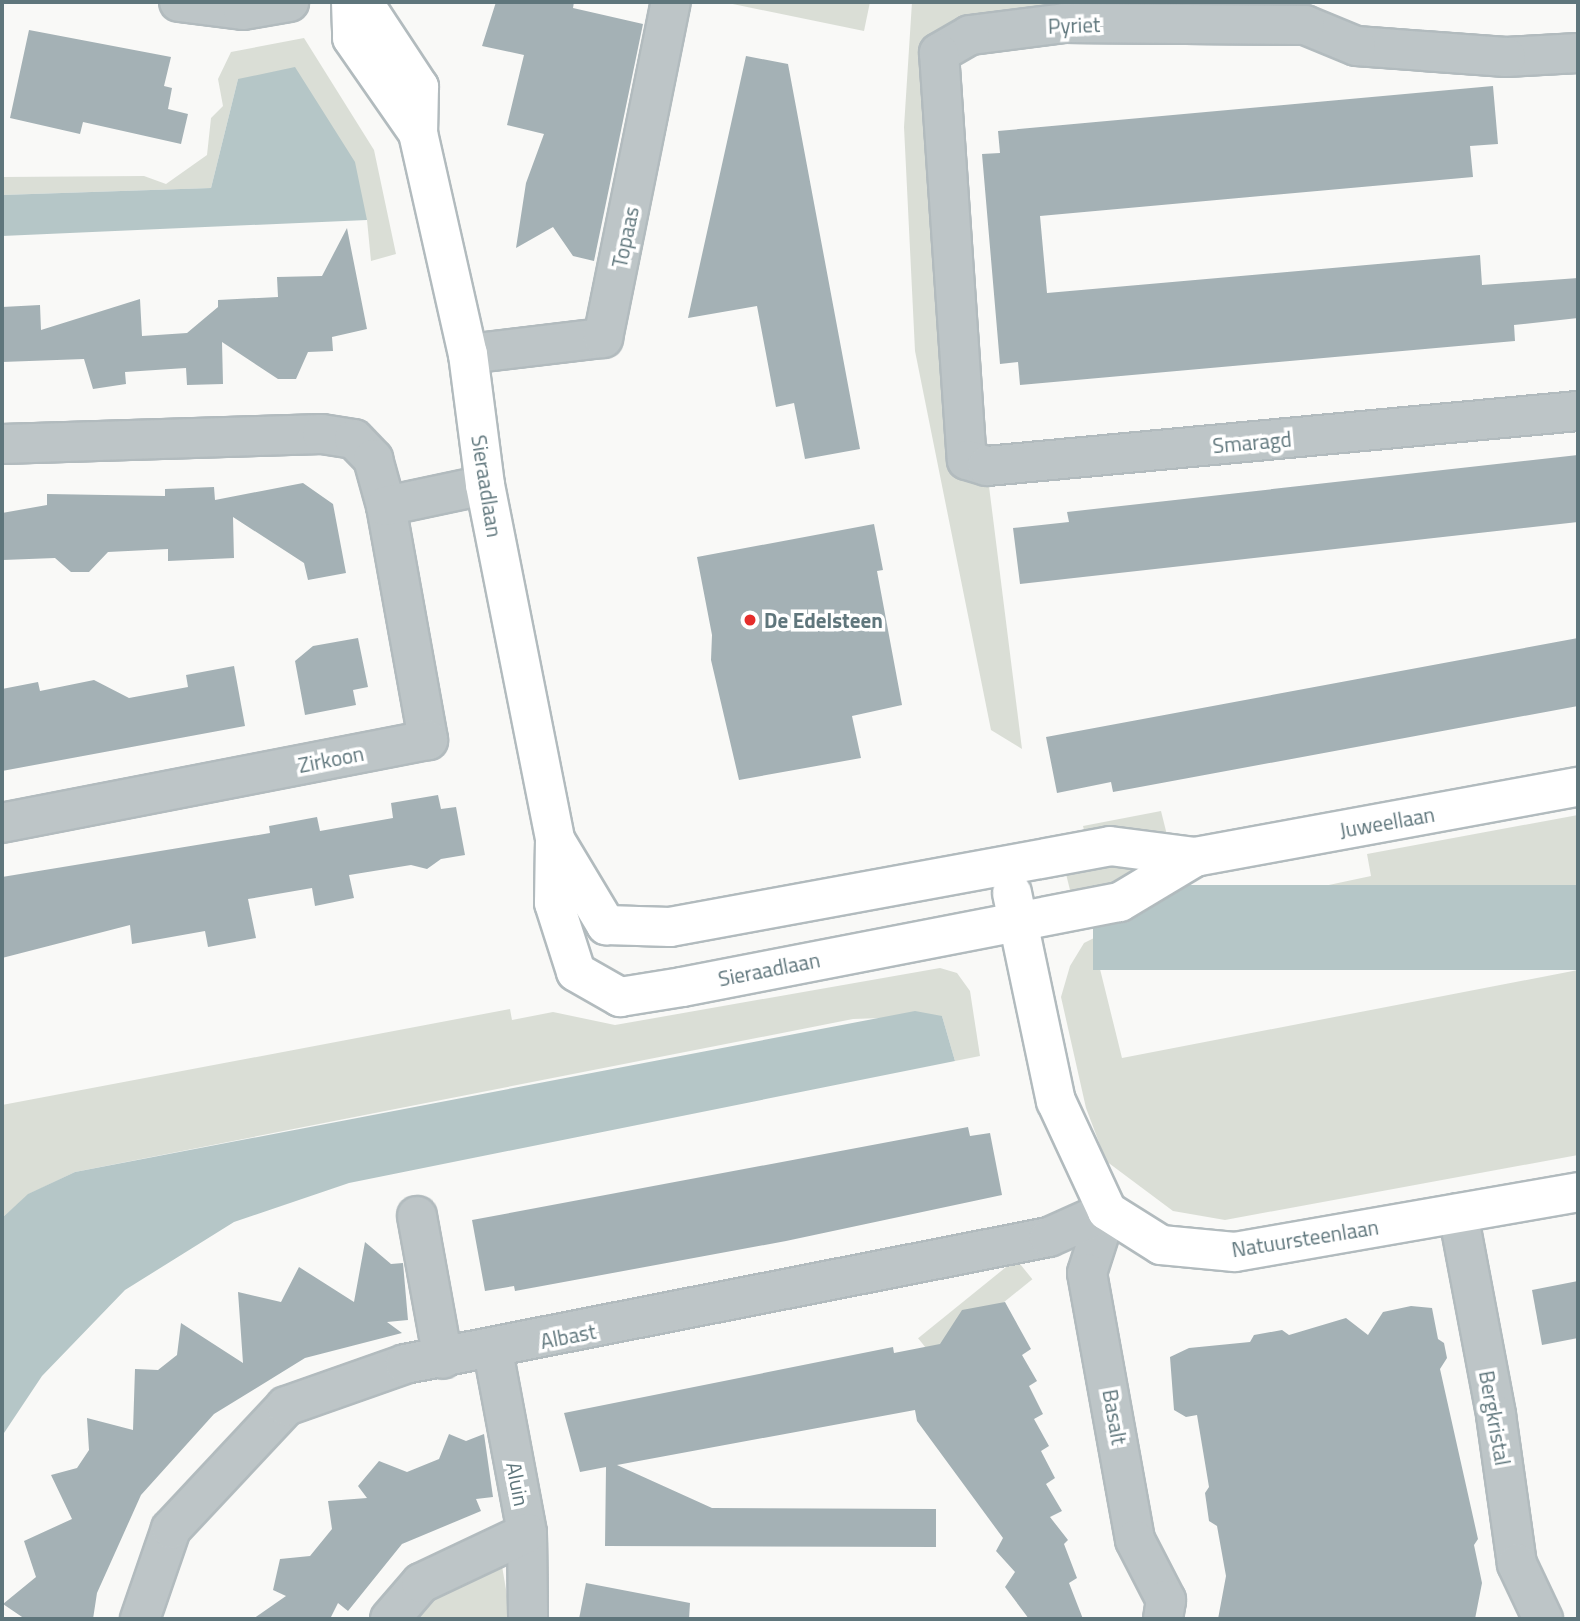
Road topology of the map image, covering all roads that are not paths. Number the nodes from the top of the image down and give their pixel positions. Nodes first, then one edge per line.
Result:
1 (178, 2) edge
2 (289, 2) edge
3 (351, 2) edge
4 (363, 2) edge
5 (671, 2) edge
6 (1578, 53) edge
7 (418, 133) junction
8 (468, 354) junction
9 (1578, 411) edge
10 (967, 420) joint
11 (2, 444) edge
12 (485, 485) junction
13 (386, 506) junction
14 (1578, 787) edge
15 (2, 823) edge
16 (555, 840) junction
17 (1195, 857) junction
18 (1006, 865) junction
19 (1019, 919) junction
20 (1578, 1192) edge
21 (1107, 1211) junction
22 (1458, 1213) junction
23 (417, 1216) dead end
24 (493, 1351) junction
25 (443, 1359) junction
26 (527, 1533) junction
27 (140, 1619) edge
28 (390, 1619) edge
29 (528, 1619) edge
30 (1163, 1619) edge
31 (1543, 1619) edge

1 - 2 street
3 - 7 street, Sieraadlaan
4 - 7 street, Sieraadlaan
5 - 8 street, Topaas
6 - 10 street, Pyriet
7 - 8 street, Sieraadlaan
8 - 12 street, Sieraadlaan
9 - 10 street, Smaragd
11 - 13 street, Zirkoon
12 - 13 street
12 - 16 street, Sieraadlaan
13 - 15 street, Zirkoon
14 - 17 street, Juweellaan
16 - 18 street, Sieraadlaan
16 - 19 street, Sieraadlaan
17 - 18 street, Juweellaan
17 - 19 street, Juweellaan
18 - 19 street
19 - 21 street
20 - 22 street, Natuursteenlaan
21 - 22 street, Natuursteenlaan
21 - 24 street, Albast
21 - 30 street, Basalt
22 - 31 street, Bergkristal
23 - 25 street
24 - 25 street, Albast
24 - 26 street, Aluin
25 - 27 street, Albast
26 - 28 street
26 - 29 street, Aluin

